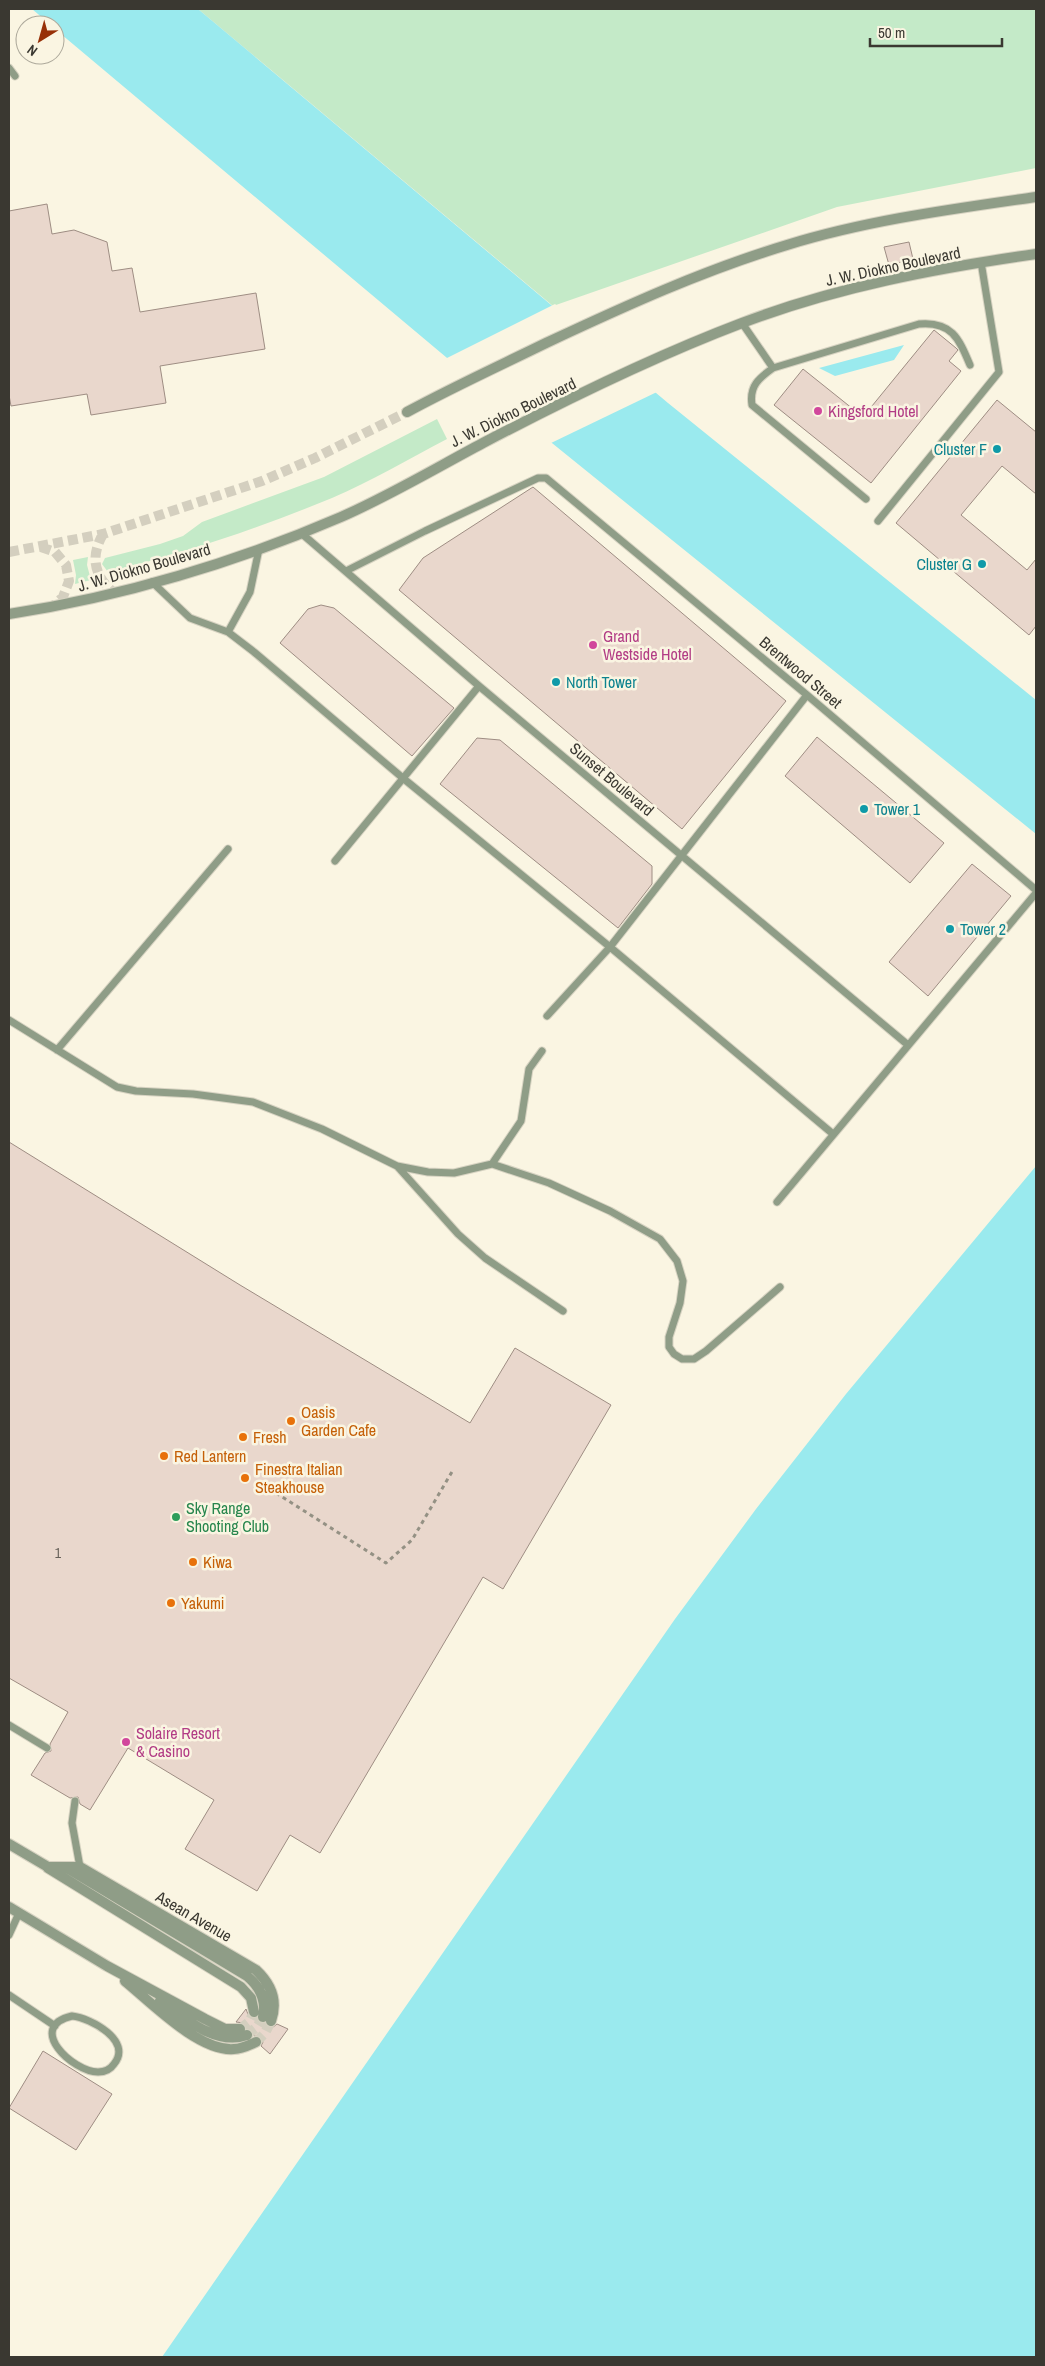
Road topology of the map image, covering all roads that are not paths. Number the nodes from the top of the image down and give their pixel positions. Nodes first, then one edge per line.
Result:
1 (9, 68) edge
2 (15, 76) dead end
3 (1036, 197) edge
4 (1036, 254) edge
5 (982, 262) junction
6 (742, 323) junction
7 (970, 365) dead end
8 (773, 368) junction
9 (407, 412) tunnel mouth
10 (866, 499) dead end
11 (878, 521) dead end
12 (301, 533) junction
13 (259, 549) junction
14 (346, 571) junction
15 (152, 582) junction
16 (9, 614) edge
17 (228, 632) junction
18 (479, 686) junction
19 (808, 695) junction
20 (404, 779) junction
21 (228, 849) dead end
22 (682, 854) junction
23 (335, 861) dead end
24 (1036, 891) edge
25 (610, 947) junction
26 (546, 1016) dead end
27 (9, 1020) edge
28 (908, 1045) junction
29 (57, 1050) junction
30 (542, 1051) dead end
31 (833, 1134) junction
32 (492, 1164) junction
33 (398, 1166) junction
34 (777, 1202) dead end
35 (780, 1287) dead end
36 (563, 1311) dead end
37 (9, 1725) edge
38 (47, 1748) dead end
39 (74, 1801) dead end
40 (9, 1844) edge
41 (48, 1867) junction
42 (66, 1867) junction
43 (80, 1867) junction
44 (9, 1907) edge
45 (19, 1913) junction
46 (9, 1935) edge
47 (107, 1966) junction
48 (9, 1994) edge
49 (263, 2017) junction
50 (56, 2026) junction

1 - 2 lane
3 - 9 street
4 - 5 street, J. W. Diokno Boulevard
5 - 6 street, J. W. Diokno Boulevard
5 - 11 lane
6 - 8 lane
6 - 12 street, J. W. Diokno Boulevard
7 - 8 lane
8 - 10 lane
12 - 13 street, J. W. Diokno Boulevard
12 - 14 lane, Sunset Boulevard
13 - 15 street, J. W. Diokno Boulevard
13 - 17 lane
14 - 18 lane, Sunset Boulevard
14 - 19 lane, Brentwood Street
15 - 16 street, J. W. Diokno Boulevard
15 - 17 lane
17 - 20 lane
18 - 20 lane
18 - 22 lane, Sunset Boulevard
19 - 22 lane
19 - 24 lane, Brentwood Street
20 - 23 lane
20 - 25 lane
21 - 29 lane
22 - 25 lane
22 - 28 lane, Sunset Boulevard
24 - 28 lane
25 - 26 lane
25 - 31 lane
27 - 29 lane
28 - 31 lane
29 - 33 lane
30 - 32 lane
31 - 34 lane
32 - 33 lane
32 - 35 lane
33 - 36 lane
37 - 38 lane
39 - 43 lane
40 - 41 street
41 - 42 street
41 - 49 street
42 - 43 street
42 - 49 street, Asean Avenue
43 - 49 street, Asean Avenue
44 - 45 street
45 - 46 lane
45 - 47 street
47 - 47 street
48 - 50 lane
50 - 50 lane

